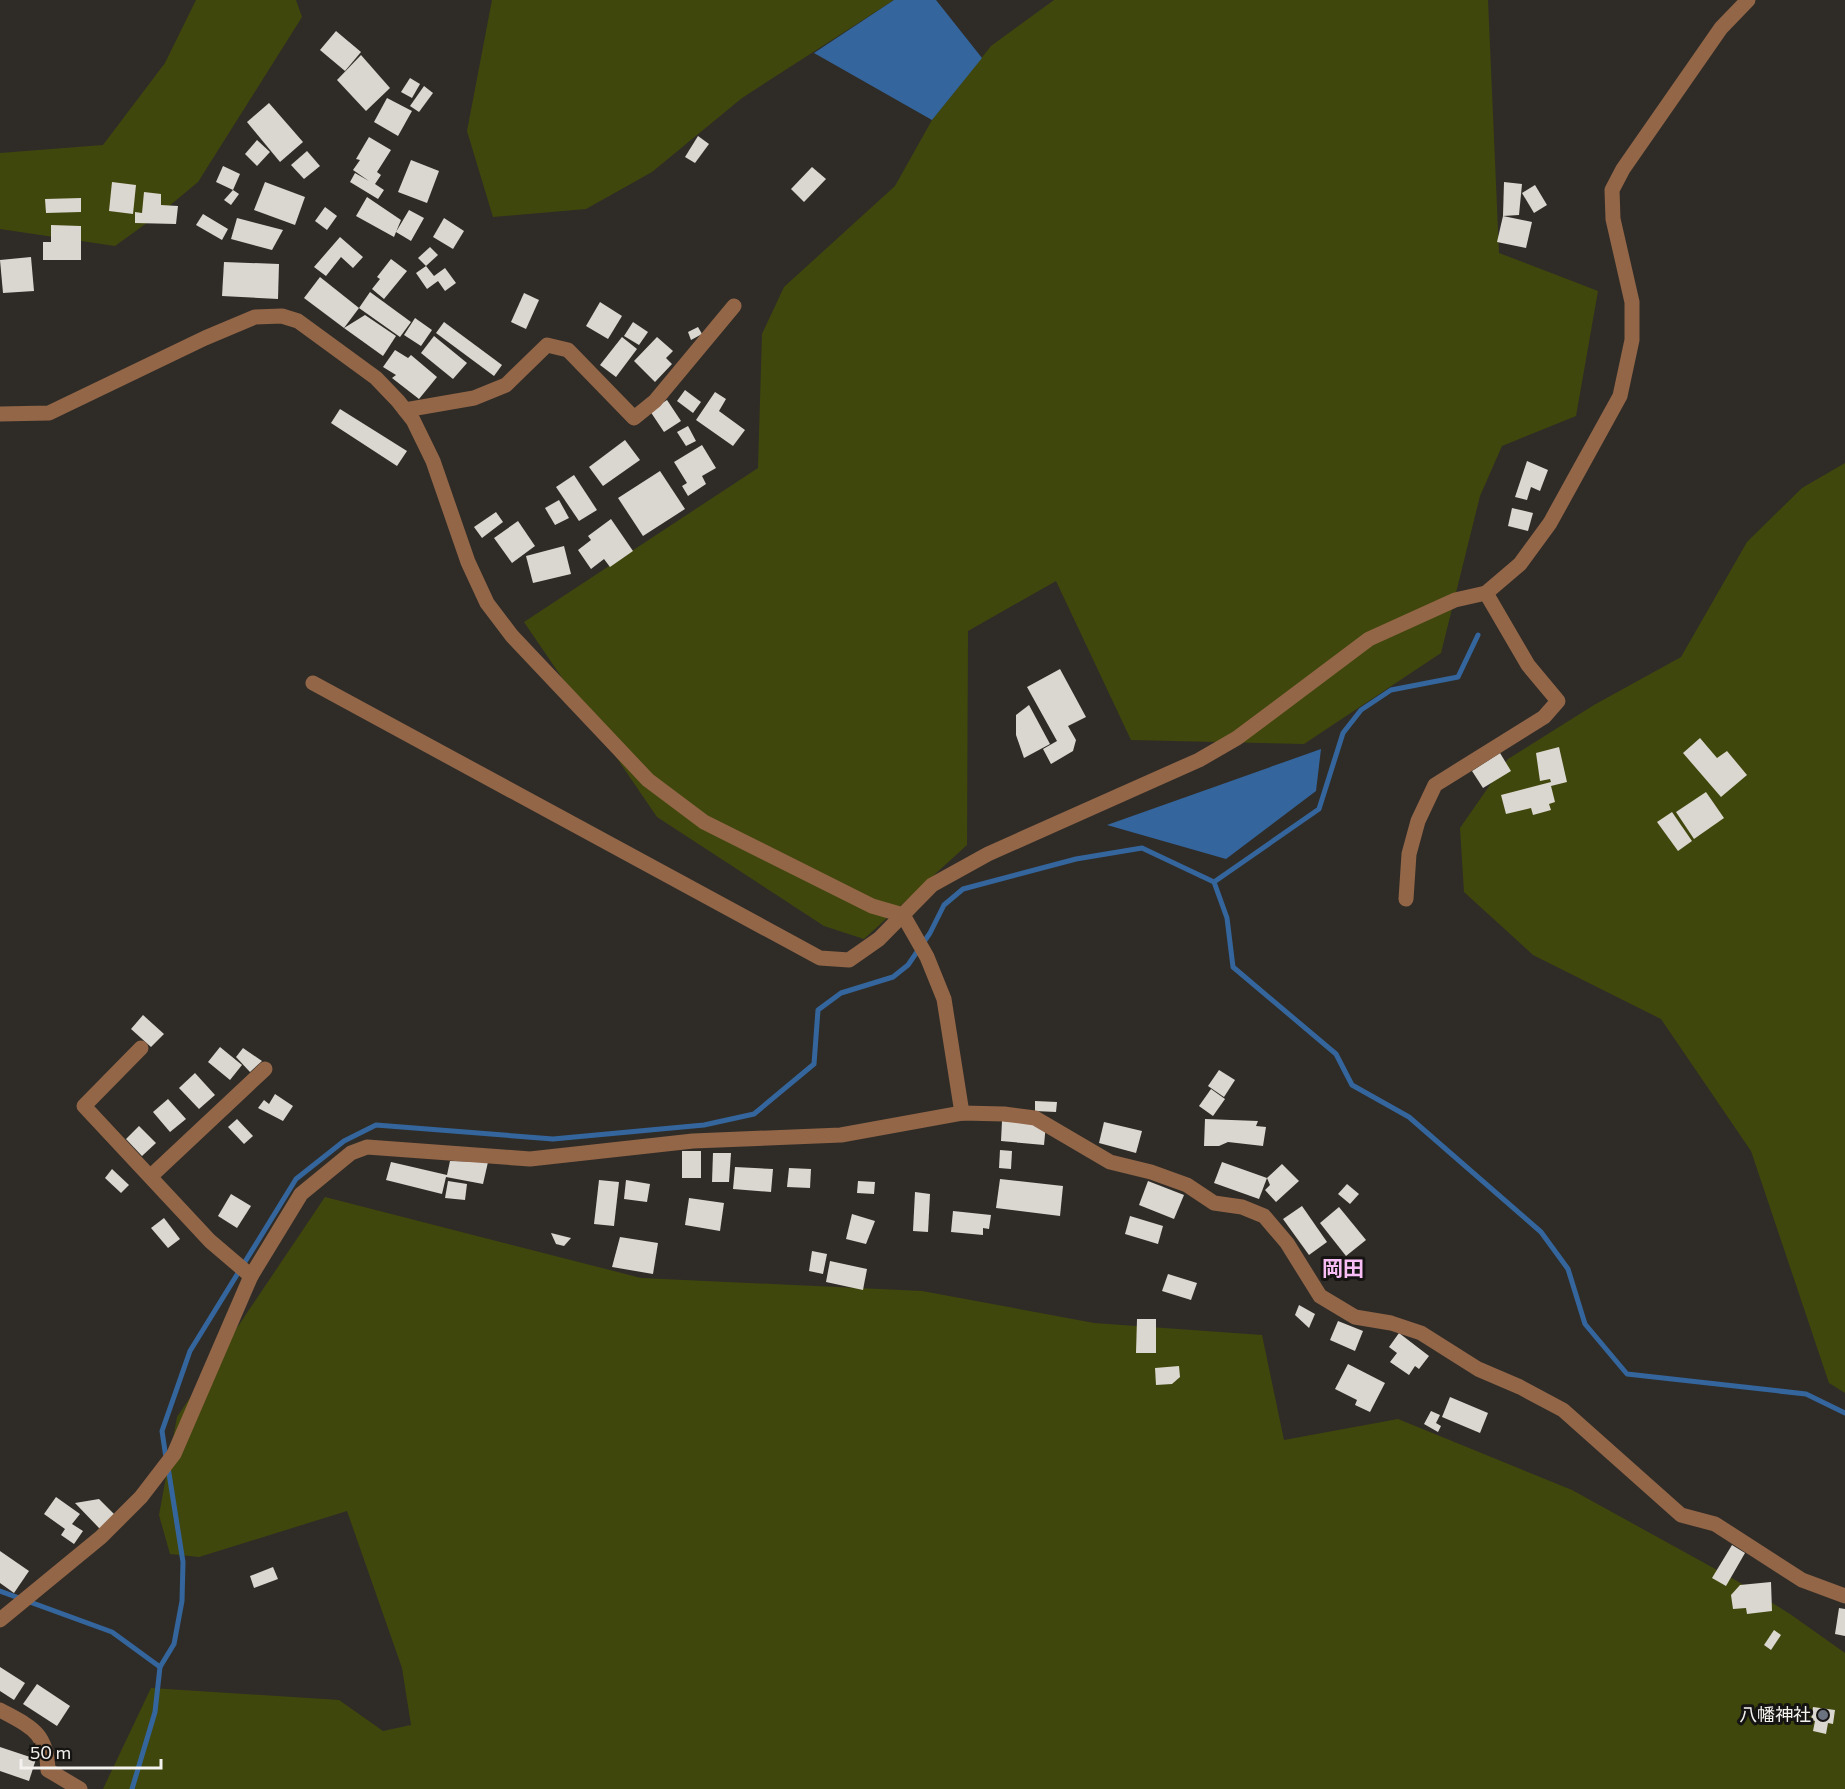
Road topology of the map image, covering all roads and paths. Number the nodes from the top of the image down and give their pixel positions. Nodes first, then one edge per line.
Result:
1 (1748, 0) edge
2 (734, 306) dead end
3 (405, 410) junction
4 (0, 414) edge
5 (1486, 593) junction
6 (313, 683) dead end
7 (1406, 899) dead end
8 (903, 915) junction
9 (141, 1048) dead end
10 (265, 1069) dead end
11 (963, 1113) junction
12 (151, 1176) junction
13 (248, 1273) junction
14 (1845, 1596) edge
15 (3, 1618) edge
16 (0, 1710) edge
17 (80, 1789) edge

1 - 5 street
2 - 3 street
3 - 4 street
3 - 8 street
5 - 7 street
5 - 8 street
6 - 8 street
8 - 11 street
9 - 12 street
10 - 12 street
11 - 13 street
11 - 14 street
12 - 13 street
13 - 15 street
16 - 17 street

